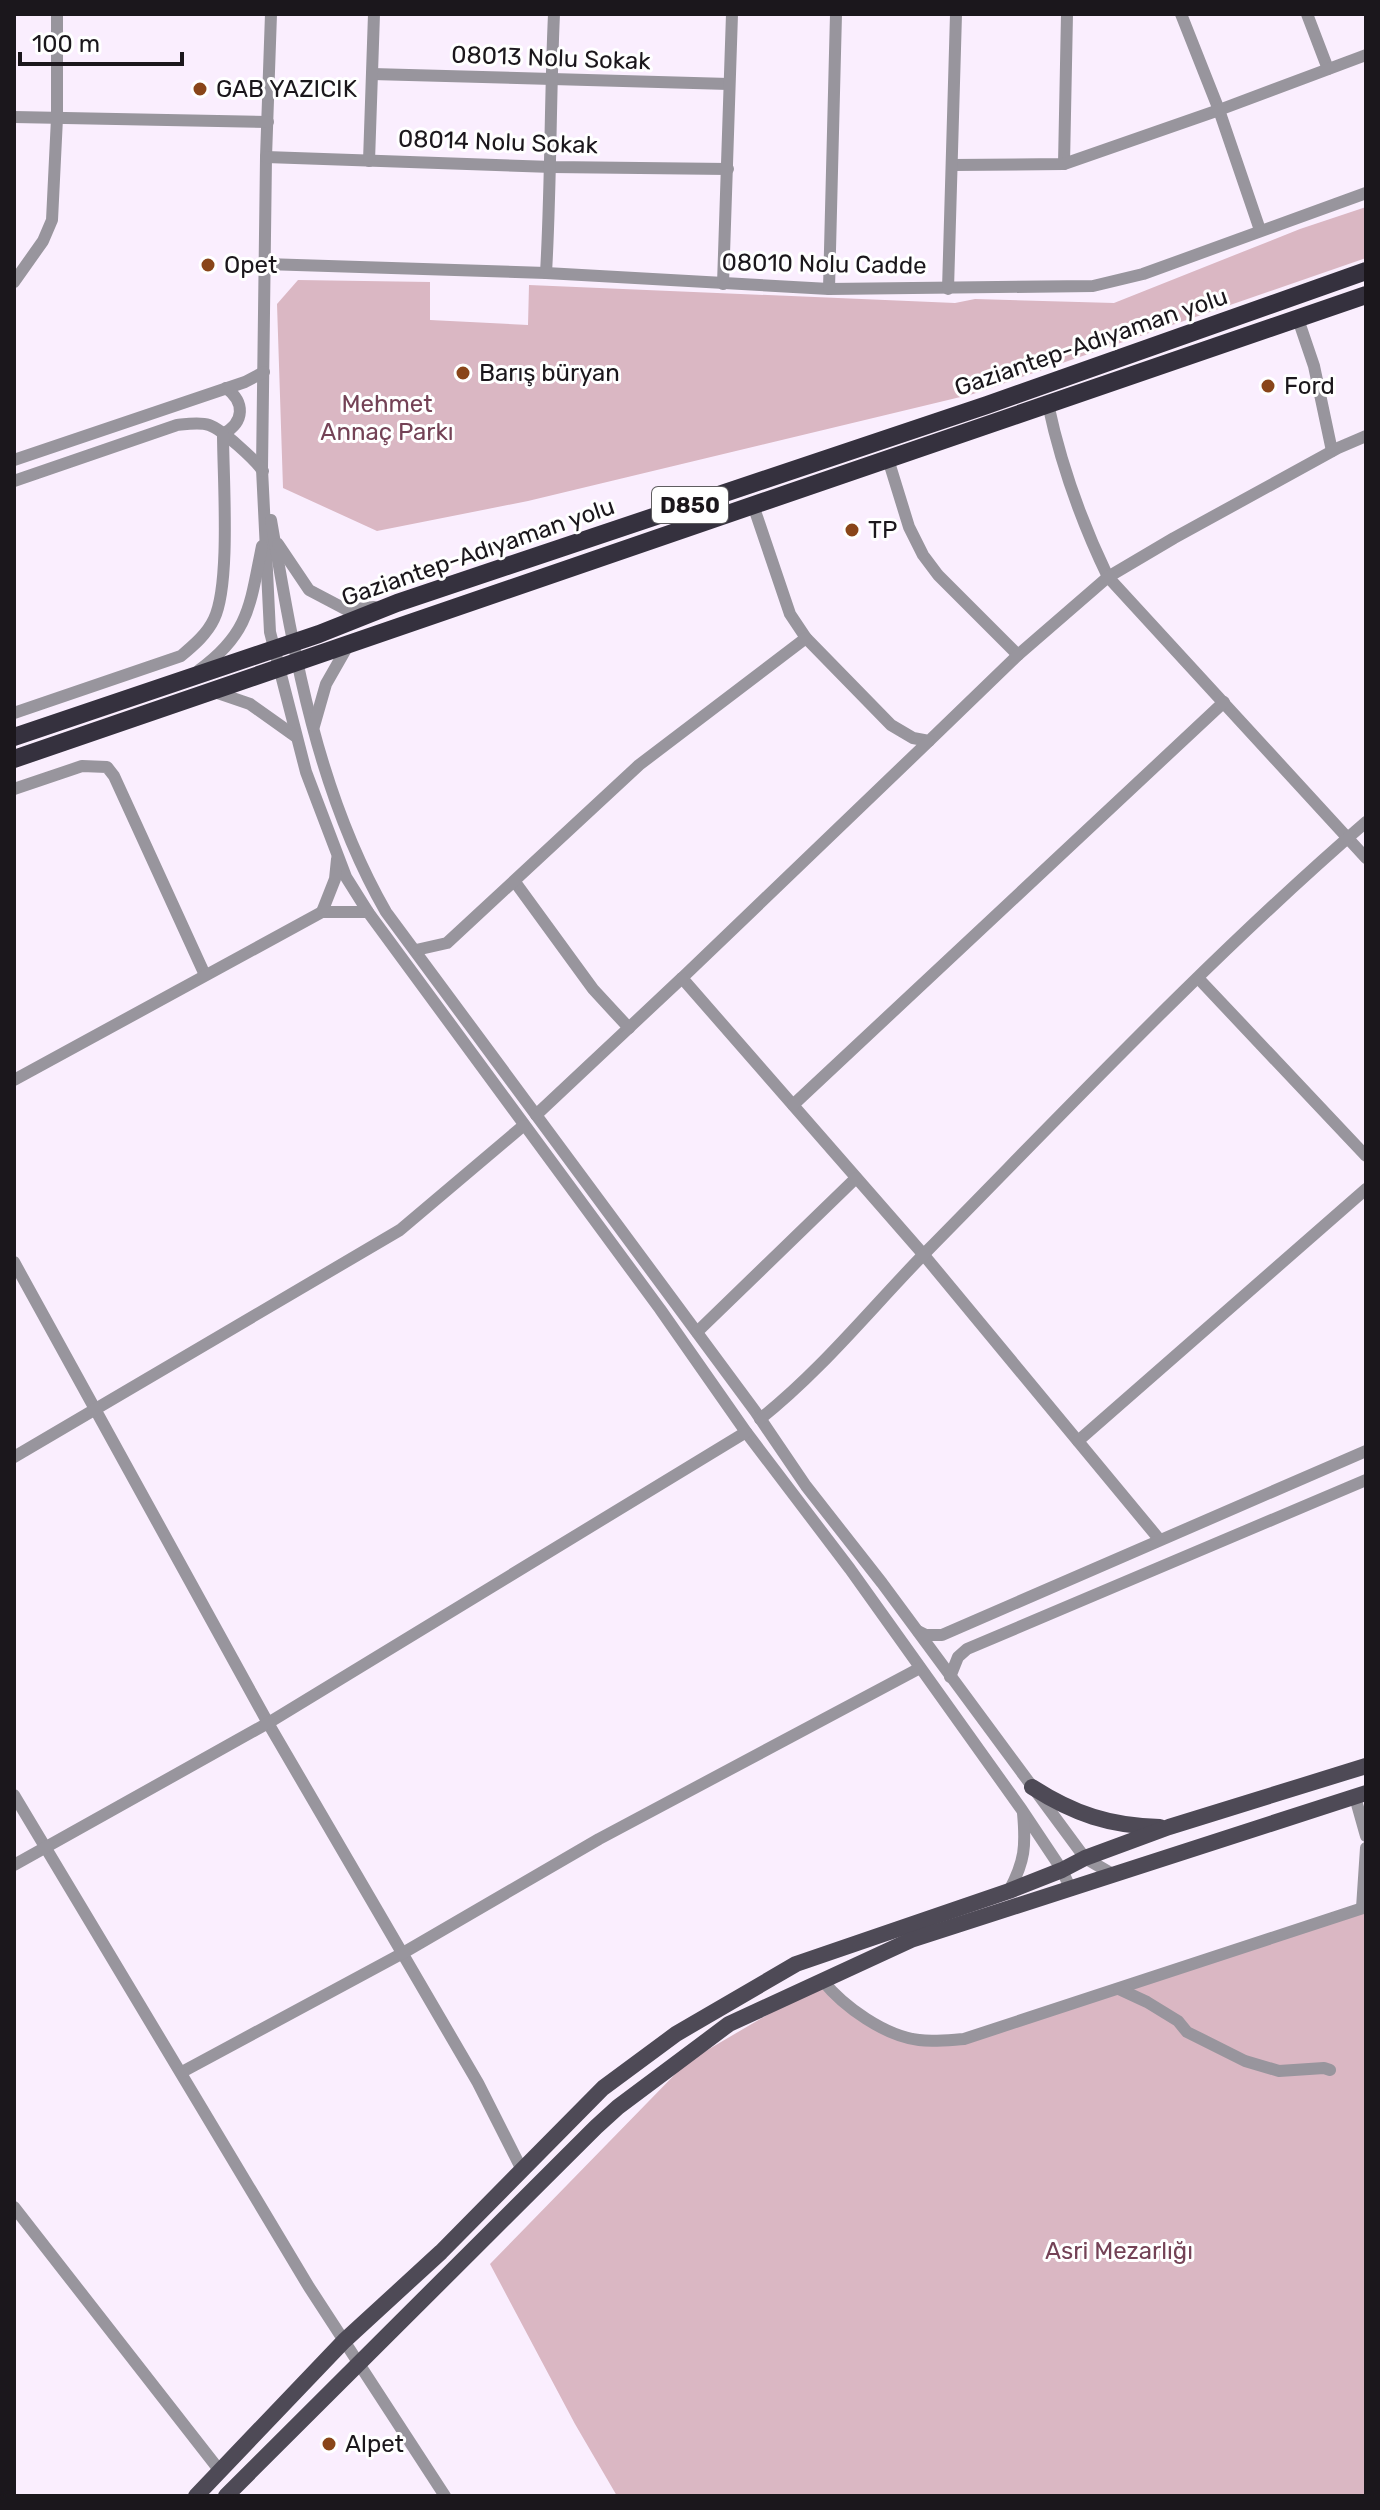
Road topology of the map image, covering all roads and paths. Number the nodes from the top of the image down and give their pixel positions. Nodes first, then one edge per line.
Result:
1 (57, 14) edge
2 (271, 14) edge
3 (374, 14) edge
4 (554, 14) edge
5 (732, 14) edge
6 (836, 14) edge
7 (956, 14) edge
8 (1067, 14) edge
9 (1181, 14) edge
10 (1307, 14) edge
11 (1366, 55) edge
12 (1328, 69) junction
13 (372, 74) junction
14 (551, 81) junction
15 (729, 84) junction
16 (1219, 110) junction
17 (14, 117) edge
18 (57, 118) junction
19 (268, 122) junction
20 (266, 157) junction
21 (369, 161) junction
22 (1064, 164) junction
23 (952, 165) junction
24 (552, 167) junction
25 (728, 169) junction
26 (1366, 193) edge
27 (1260, 230) junction
28 (265, 264) junction
29 (1366, 271) edge
30 (546, 273) junction
31 (14, 282) edge
32 (723, 284) junction
33 (829, 289) junction
34 (948, 289) junction
35 (1366, 295) edge
36 (1298, 319) junction
37 (264, 372) junction
38 (226, 388) junction
39 (1048, 404) junction
40 (223, 434) junction
41 (1366, 436) edge
42 (1332, 451) junction
43 (888, 459) junction
44 (14, 460) edge
45 (262, 469) junction
46 (14, 481) edge
47 (753, 505) junction
48 (265, 527) junction
49 (274, 538) junction
50 (1108, 577) junction
51 (397, 603) junction
52 (806, 638) junction
53 (350, 642) junction
54 (286, 655) junction
55 (1018, 655) junction
56 (188, 678) junction
57 (212, 691) junction
58 (1224, 702) junction
59 (14, 713) edge
60 (314, 726) junction
61 (295, 736) junction
62 (14, 737) edge
63 (929, 741) junction
64 (14, 759) edge
65 (14, 789) edge
66 (1366, 822) edge
67 (1348, 838) junction
68 (338, 856) junction
69 (1366, 858) edge
70 (515, 882) junction
71 (322, 912) junction
72 (368, 912) junction
73 (416, 950) junction
74 (205, 975) junction
75 (682, 978) junction
76 (1198, 978) junction
77 (629, 1028) junction
78 (14, 1080) edge
79 (793, 1105) junction
80 (536, 1115) junction
81 (523, 1126) junction
82 (1366, 1156) edge
83 (856, 1178) junction
84 (1366, 1189) edge
85 (923, 1254) junction
86 (14, 1262) edge
87 (697, 1332) junction
88 (97, 1408) junction
89 (760, 1419) junction
90 (746, 1432) junction
91 (1078, 1441) junction
92 (1366, 1451) edge
93 (14, 1457) edge
94 (1366, 1480) edge
95 (1159, 1539) junction
96 (918, 1631) junction
97 (920, 1668) junction
98 (950, 1677) junction
99 (268, 1723) junction
100 (1366, 1766) edge
101 (1032, 1787) junction
102 (14, 1795) edge
103 (1361, 1795) edge
104 (1022, 1810) junction
105 (1169, 1827) junction
106 (1366, 1836) edge
107 (44, 1848) junction
108 (1366, 1848) edge
109 (1085, 1858) junction
110 (14, 1865) edge
111 (1062, 1870) junction
112 (1114, 1875) junction
113 (1071, 1890) junction
114 (1009, 1891) junction
115 (1364, 1907) edge
116 (403, 1953) junction
117 (823, 1981) junction
118 (1119, 1989) junction
119 (1330, 2070) dead end
120 (182, 2072) junction
121 (522, 2170) junction
122 (14, 2207) edge
123 (344, 2341) junction
124 (360, 2363) junction
125 (220, 2471) junction
126 (196, 2496) edge
127 (226, 2496) edge
128 (445, 2496) edge

1 - 18 street
2 - 19 street
3 - 13 street
4 - 14 street
5 - 15 street
6 - 33 street
7 - 23 street
8 - 22 street
9 - 16 street
10 - 12 street
11 - 12 street
12 - 16 street
13 - 14 street, 08013 Nolu Sokak
13 - 21 street
14 - 15 street, 08013 Nolu Sokak
14 - 24 street
15 - 25 street
16 - 22 street
16 - 27 street
17 - 18 street
18 - 19 street
18 - 31 street
19 - 20 street
20 - 21 street, 08014 Nolu Sokak
20 - 28 street
21 - 24 street, 08014 Nolu Sokak
22 - 23 street
23 - 34 street
24 - 25 street, 08014 Nolu Sokak
24 - 30 street
25 - 32 street
26 - 27 street, 08010 Nolu Cadde
27 - 34 street, 08010 Nolu Cadde
28 - 30 street, 08010 Nolu Cadde
28 - 37 street
29 - 51 highway, Gaziantep-Adıyaman yolu / D850
30 - 32 street, 08010 Nolu Cadde
32 - 33 street, 08010 Nolu Cadde
33 - 34 street, 08010 Nolu Cadde
35 - 36 highway, Gaziantep-Adıyaman yolu / D850
36 - 39 highway, Gaziantep-Adıyaman yolu / D850
36 - 42 street
37 - 38 street
37 - 45 street
38 - 40 street
38 - 44 street
39 - 43 highway, Gaziantep-Adıyaman yolu / D850
39 - 50 street
40 - 45 street
40 - 46 street
40 - 59 street
41 - 42 street
42 - 50 street
43 - 47 highway, Gaziantep-Adıyaman yolu / D850
43 - 55 street
45 - 48 street
45 - 49 street
47 - 52 street
47 - 53 highway, Gaziantep-Adıyaman yolu / D850
48 - 54 street
48 - 56 street
49 - 51 street
49 - 54 street
50 - 55 street
50 - 58 street
51 - 54 highway, Gaziantep-Adıyaman yolu / D850
52 - 63 street
52 - 70 street
53 - 54 highway, Gaziantep-Adıyaman yolu / D850
53 - 60 street
54 - 56 highway, Gaziantep-Adıyaman yolu / D850
54 - 57 highway, Gaziantep-Adıyaman yolu / D850
54 - 60 street
54 - 61 street
55 - 63 street
56 - 62 highway, Gaziantep-Adıyaman yolu / D850
57 - 61 street
57 - 64 highway, Gaziantep-Adıyaman yolu / D850
58 - 67 street
58 - 79 street
60 - 73 street
61 - 68 street
63 - 75 street
65 - 74 street
66 - 67 street
67 - 69 street
67 - 76 street
68 - 71 street
68 - 72 street
70 - 73 street
70 - 77 street
71 - 72 street
71 - 74 street
72 - 81 street
73 - 80 street
74 - 78 street
75 - 77 street
75 - 79 street
76 - 82 street
76 - 85 street
77 - 80 street
79 - 83 street
80 - 87 street
81 - 88 street
81 - 90 street
83 - 85 street
83 - 87 street
84 - 91 street
85 - 89 street
85 - 91 street
86 - 88 street
87 - 89 street
88 - 93 street
88 - 99 street
89 - 96 street
90 - 97 street
90 - 99 street
91 - 95 street
92 - 95 street
94 - 98 street
95 - 96 street
96 - 98 street
97 - 104 street
97 - 116 street
98 - 101 street
99 - 107 street
99 - 116 street
100 - 105 main road
101 - 105 main road
101 - 109 street
102 - 107 street
103 - 106 street
103 - 112 main road
104 - 111 street
104 - 114 street
105 - 109 main road
107 - 110 street
107 - 120 street
108 - 115 street
109 - 111 main road
109 - 112 street
111 - 113 street
111 - 114 main road
112 - 113 main road
113 - 117 main road
114 - 121 main road
115 - 118 street
116 - 120 street
116 - 121 street
117 - 118 street
117 - 124 main road
118 - 119 street
120 - 123 street
121 - 123 main road
122 - 125 street
123 - 124 street
123 - 125 main road
124 - 127 main road
124 - 128 street
125 - 126 main road

